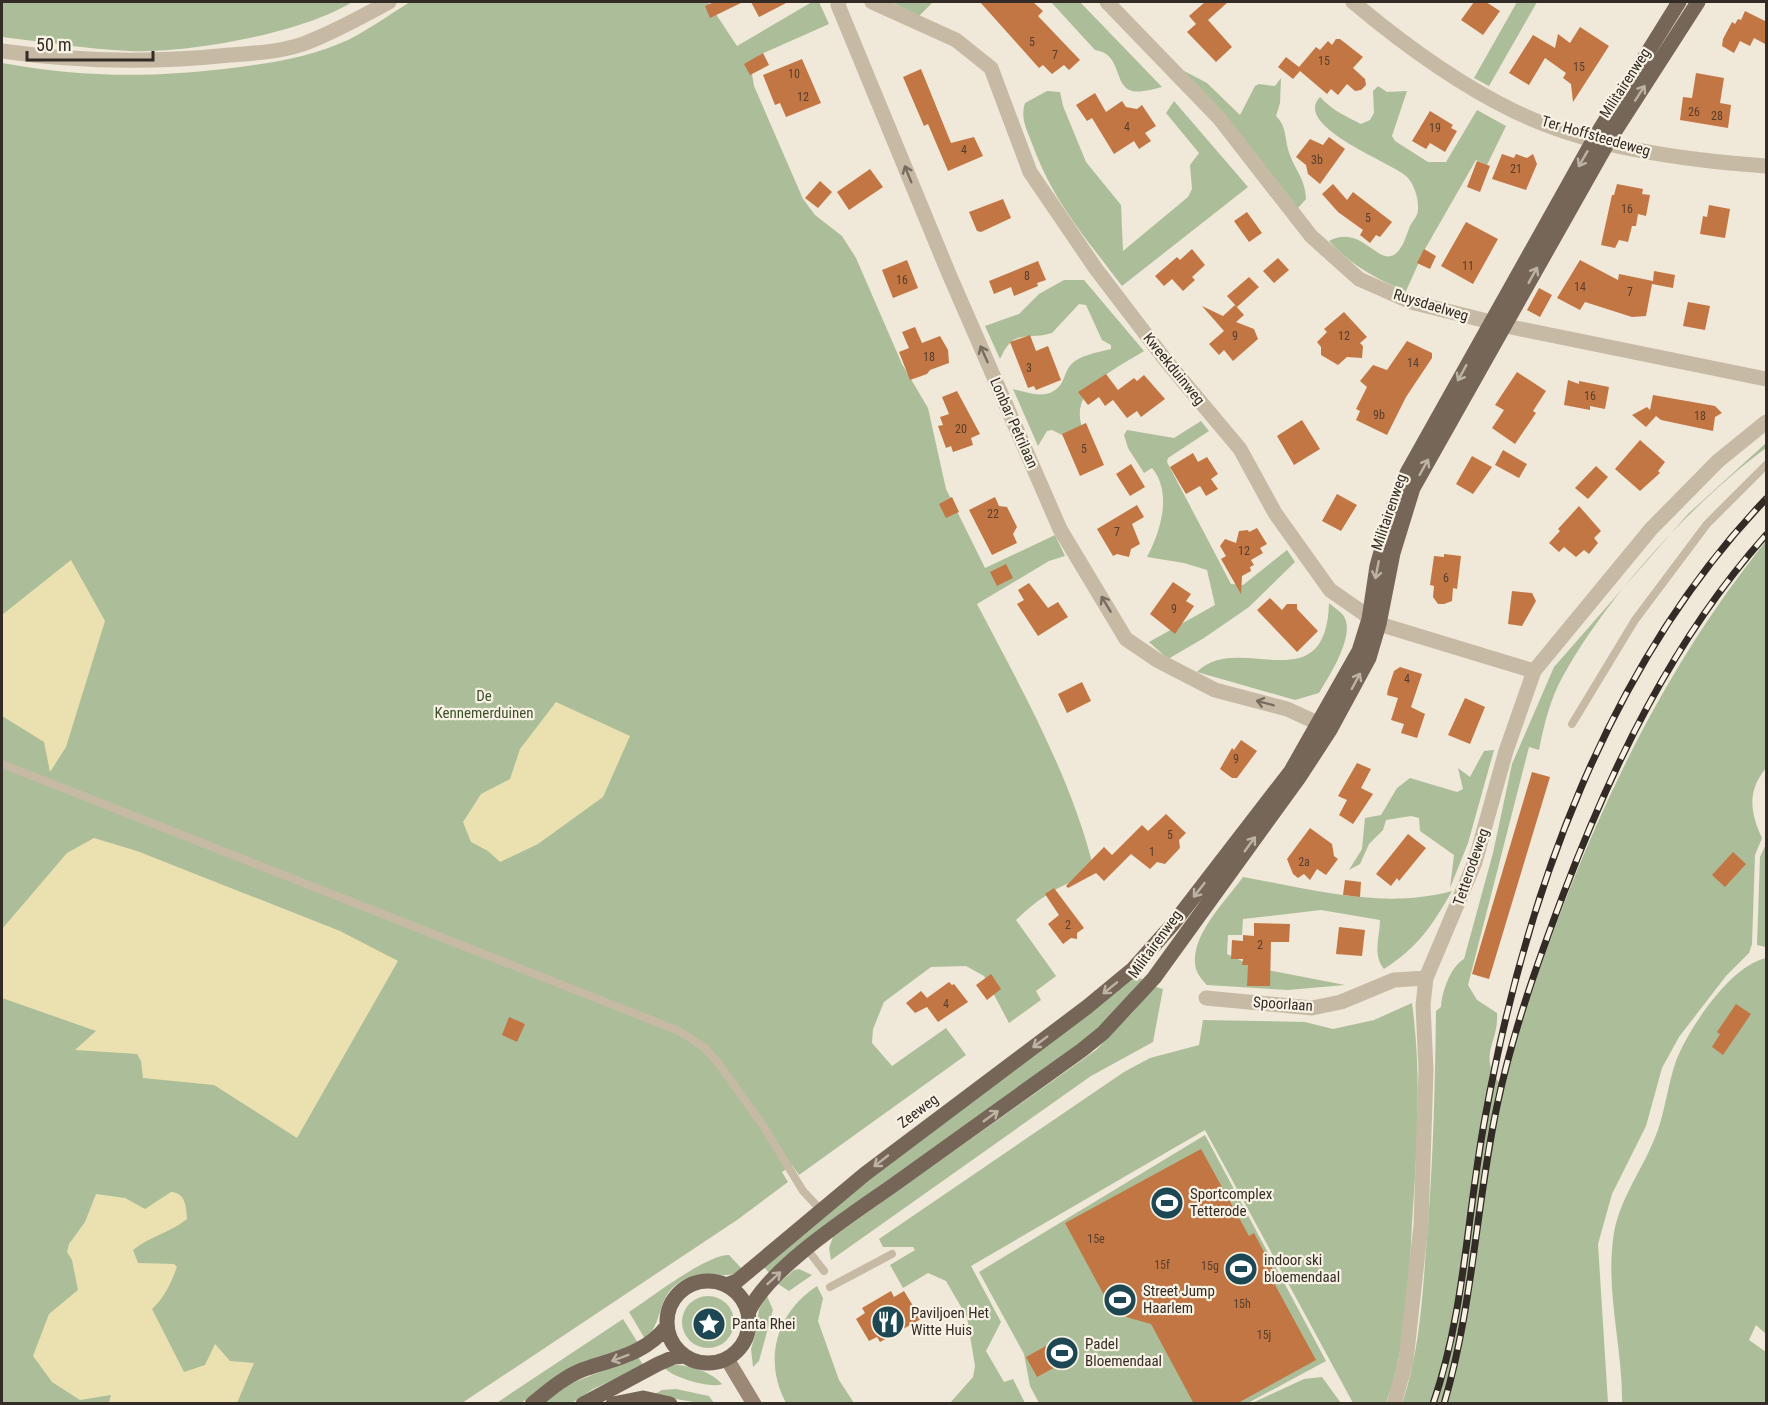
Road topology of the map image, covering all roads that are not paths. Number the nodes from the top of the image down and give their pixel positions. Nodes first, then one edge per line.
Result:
1 (389, 2) edge
2 (839, 2) edge
3 (872, 2) edge
4 (1107, 2) edge
5 (1353, 2) edge
6 (1679, 2) edge
7 (1698, 2) edge
8 (2, 51) edge
9 (1601, 140) junction
10 (1767, 166) edge
11 (1497, 324) junction
12 (1767, 379) edge
13 (1767, 422) edge
14 (1767, 465) edge
15 (1374, 621) junction
16 (1534, 671) junction
17 (1320, 724) junction
18 (1572, 724) dead end
19 (2, 764) edge
20 (1133, 969) joint
21 (1426, 978) junction
22 (1206, 998) dead end
23 (821, 1210) junction
24 (807, 1249) junction
25 (892, 1254) dead end
26 (824, 1271) dead end
27 (726, 1286) junction
28 (830, 1287) dead end
29 (748, 1313) junction
30 (667, 1326) junction
31 (685, 1356) junction
32 (727, 1359) junction
33 (532, 1404) edge
34 (583, 1404) edge
35 (613, 1404) edge
36 (670, 1404) edge
37 (754, 1404) edge
38 (1394, 1404) edge

1 - 8 street
17 -> 2 street, Lonbar Petrilaan
3 - 15 street, Kweekduinweg
4 - 11 street, Ruysdaelweg
5 - 9 street, Ter Hoffsteedeweg
6 - 9 main road, Militairenweg
9 -> 7 main road, Militairenweg
9 - 10 street, Ter Hoffsteedeweg
9 - 11 main road, Militairenweg
11 - 12 street, Ruysdaelweg
11 - 15 main road, Militairenweg
13 - 16 street, Tetterodeweg
14 - 18 lane
15 - 16 street, Kweekduinweg
15 - 17 main road, Militairenweg
24 -> 15 main road, Militairenweg
16 - 21 street, Tetterodeweg
17 -> 20 main road, Militairenweg
19 - 23 lane
20 -> 23 main road, Zeeweg
21 - 22 street, Spoorlaan
21 - 38 street, Tetterodeweg
23 - 27 main road, Zeeweg
24 - 26 lane
29 -> 24 main road
25 - 28 lane
27 - 29 main road
27 - 30 main road
29 - 32 main road
30 - 31 main road
30 -> 33 main road
31 - 32 main road
31 - 34 main road
32 - 37 main road
35 - 36 main road

